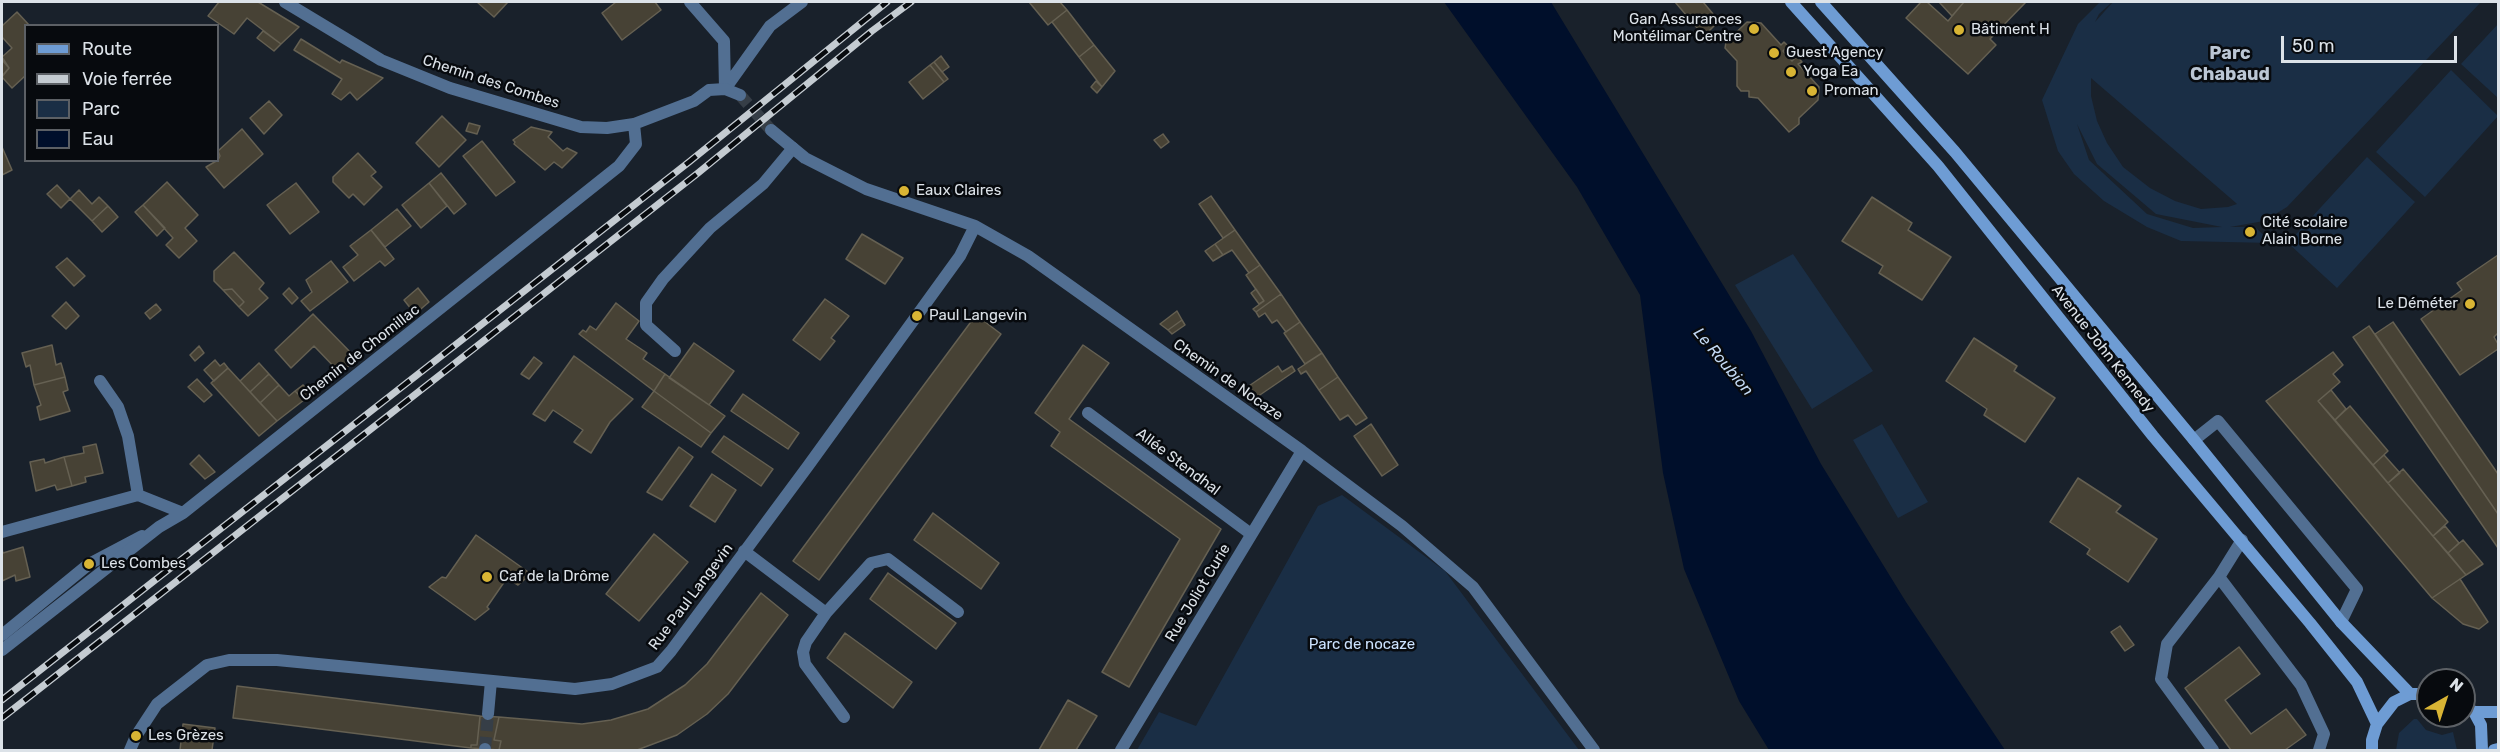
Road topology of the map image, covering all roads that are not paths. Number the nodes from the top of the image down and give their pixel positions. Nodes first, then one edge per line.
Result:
1 (285, 2) edge
2 (690, 2) edge
3 (802, 2) edge
4 (1791, 2) edge
5 (1821, 2) edge
6 (725, 89) junction
7 (740, 95) tunnel mouth
8 (634, 124) junction
9 (771, 130) tunnel mouth
10 (793, 148) junction
11 (975, 226) junction
12 (675, 351) dead end
13 (100, 381) dead end
14 (1088, 413) dead end
15 (2194, 440) junction
16 (1302, 451) junction
17 (138, 495) junction
18 (183, 513) junction
19 (159, 527) junction
20 (2, 532) edge
21 (1251, 534) junction
22 (2242, 540) junction
23 (744, 551) junction
24 (2218, 577) junction
25 (958, 612) dead end
26 (826, 613) junction
27 (2340, 622) junction
28 (2, 635) edge
29 (2, 650) edge
30 (491, 681) junction
31 (2410, 694) junction
32 (2416, 694) edge
33 (2476, 710) edge
34 (2499, 712) edge
35 (488, 714) tunnel mouth
36 (844, 717) dead end
37 (2476, 718) edge
38 (2377, 724) junction
39 (2499, 749) edge
40 (130, 750) edge
41 (1121, 750) edge
42 (1594, 750) edge
43 (2213, 750) edge
44 (2319, 750) edge
45 (2373, 750) edge
46 (2482, 750) edge
47 (2494, 750) edge

1 - 8 street, Chemin des Combes
2 - 6 street
3 - 6 street
4 - 22 main road, Avenue John Kennedy
5 - 15 main road, Avenue John Kennedy
6 - 7 street
6 - 8 street
8 - 18 street, Chemin de Chomillac
9 - 10 street, Chemin de Nocaze
10 - 11 street, Chemin de Nocaze
10 - 12 street
11 - 16 street, Chemin de Nocaze
11 - 23 street, Rue Paul Langevin
13 - 17 street
14 - 21 street, Allée Stendhal
15 - 27 main road, Avenue John Kennedy
15 - 27 street
16 - 21 street, Rue Joliot Curie
16 - 42 street, Chemin de Nocaze
17 - 18 street
17 - 20 street
18 - 19 street, Chemin de Chomillac
19 - 28 street
19 - 29 street, Chemin de Chomillac
21 - 41 street, Rue Joliot Curie
22 - 24 street
22 - 38 main road, Avenue John Kennedy
23 - 26 street
23 - 30 street, Rue Paul Langevin
24 - 43 street
24 - 44 street
25 - 26 street
26 - 36 street
27 - 31 main road, Avenue John Kennedy
30 - 35 street
30 - 40 street, Rue Paul Langevin
31 - 32 main road
31 - 38 main road
33 - 34 main road
37 - 46 main road
38 - 45 main road
39 - 47 main road

